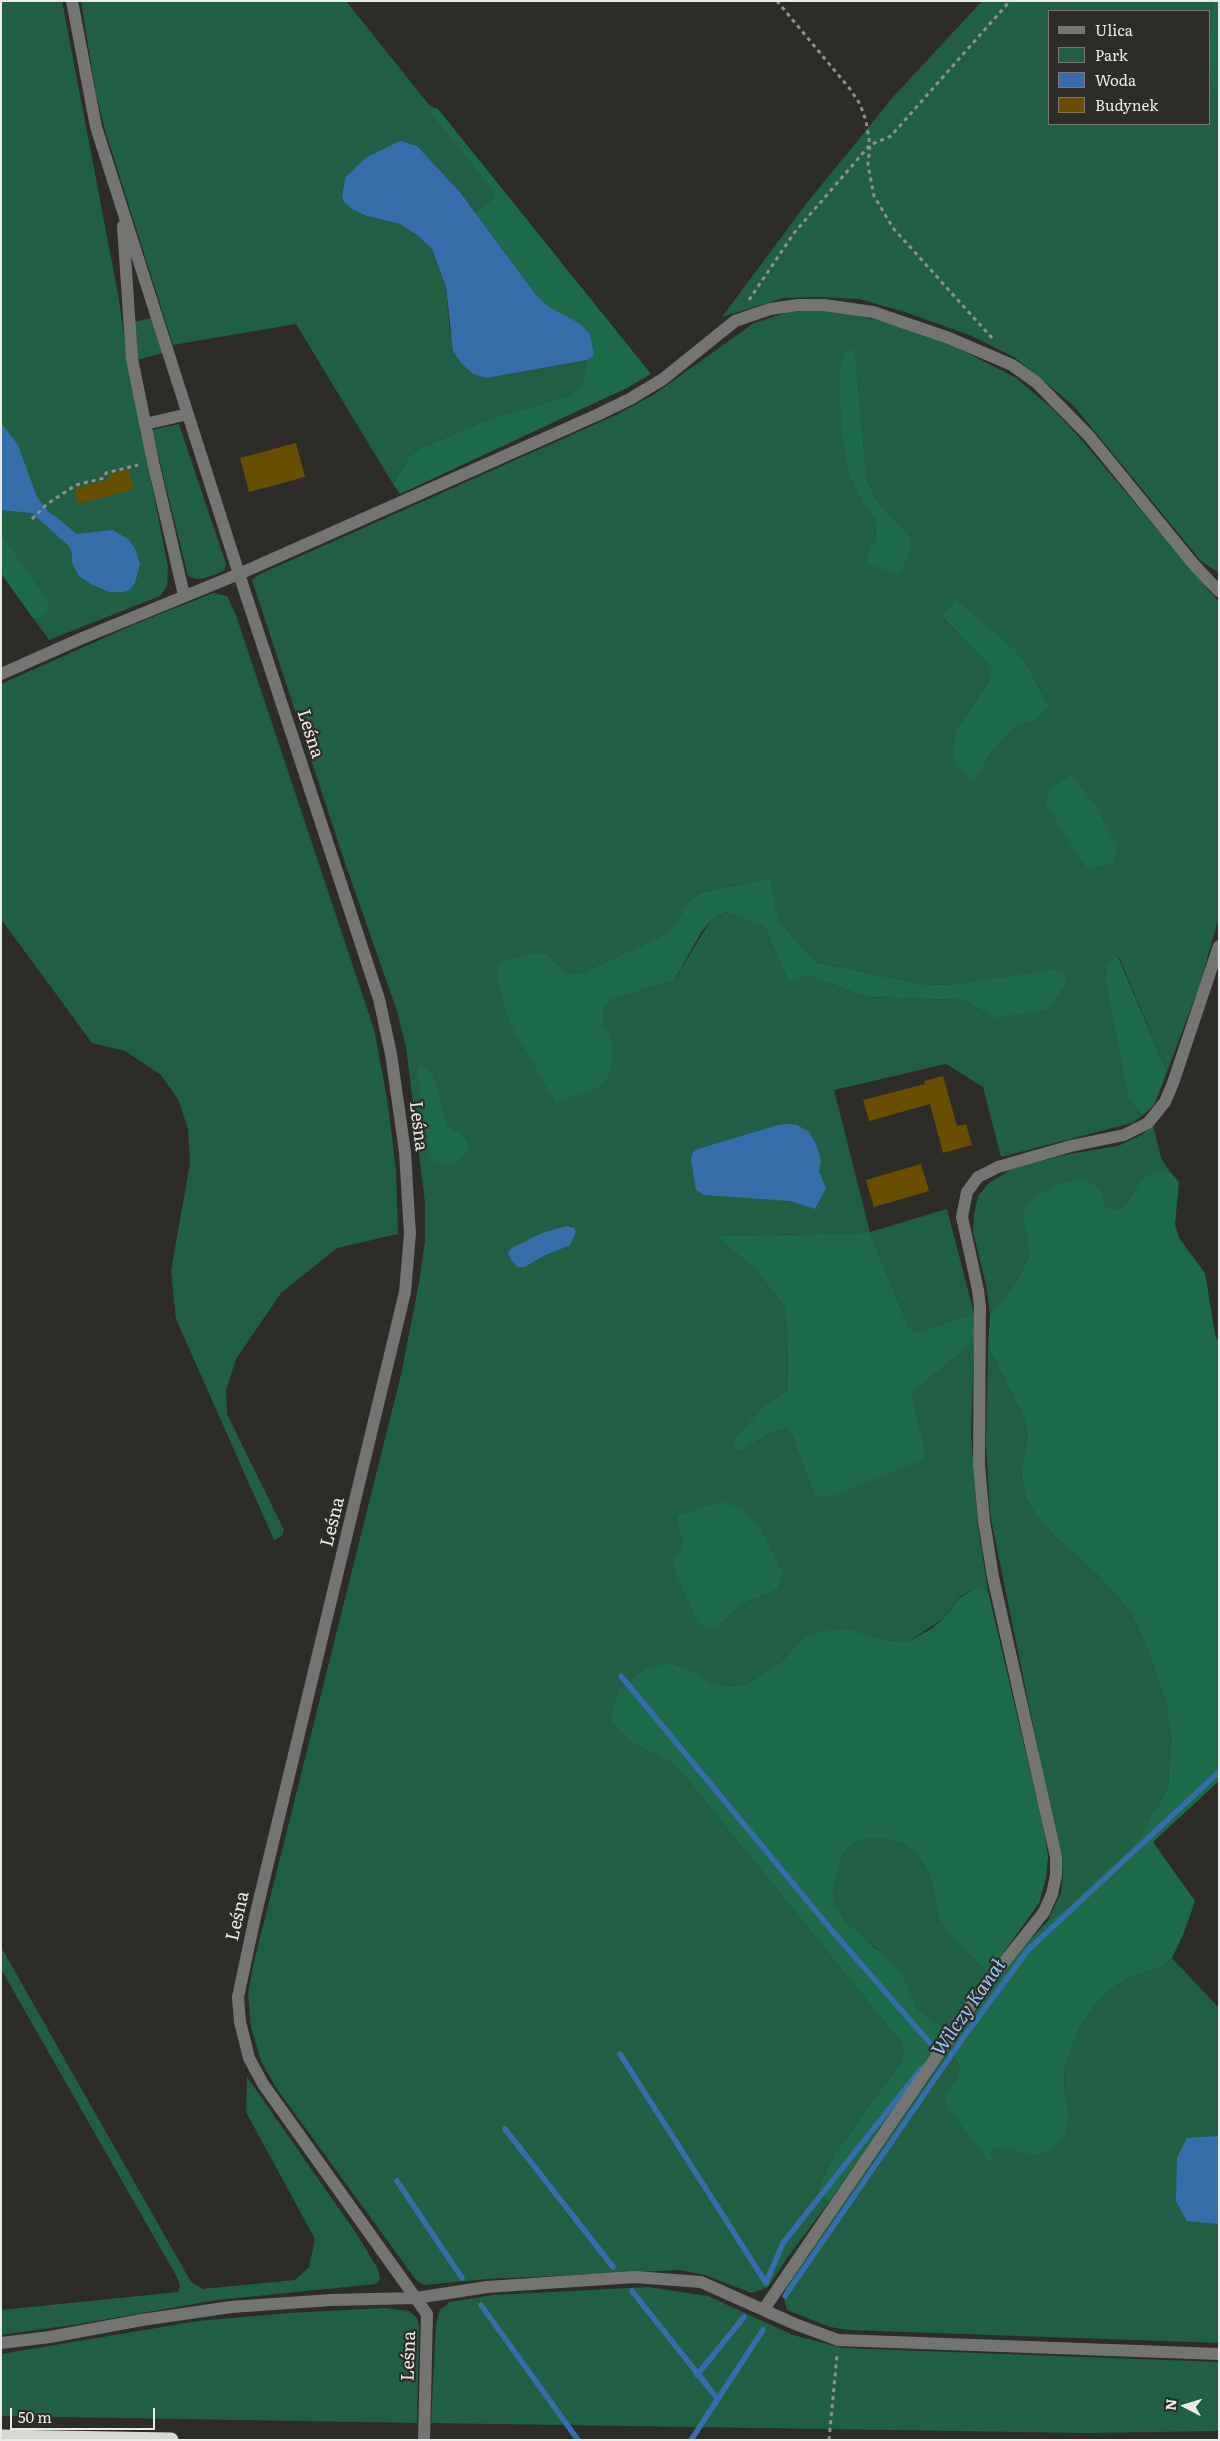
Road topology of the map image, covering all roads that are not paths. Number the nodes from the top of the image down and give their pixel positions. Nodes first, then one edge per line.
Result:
1 (72, 1) edge
2 (122, 211) junction
3 (188, 414) junction
4 (145, 424) junction
5 (239, 574) junction
6 (1216, 586) edge
7 (184, 595) junction
8 (1, 674) edge
9 (1219, 946) edge
10 (416, 2298) junction
11 (764, 2309) junction
12 (1, 2343) edge
13 (1219, 2354) edge
14 (1, 2437) edge
15 (171, 2440) edge
16 (424, 2440) edge

1 - 2 street
2 - 3 street, Leśna
2 - 4 street
3 - 4 street
3 - 5 street, Leśna
4 - 7 street
5 - 6 street
5 - 7 street
5 - 10 street, Leśna
7 - 8 street
9 - 11 street
10 - 11 street
10 - 12 street
10 - 16 street, Leśna
11 - 13 street
14 - 15 highway

